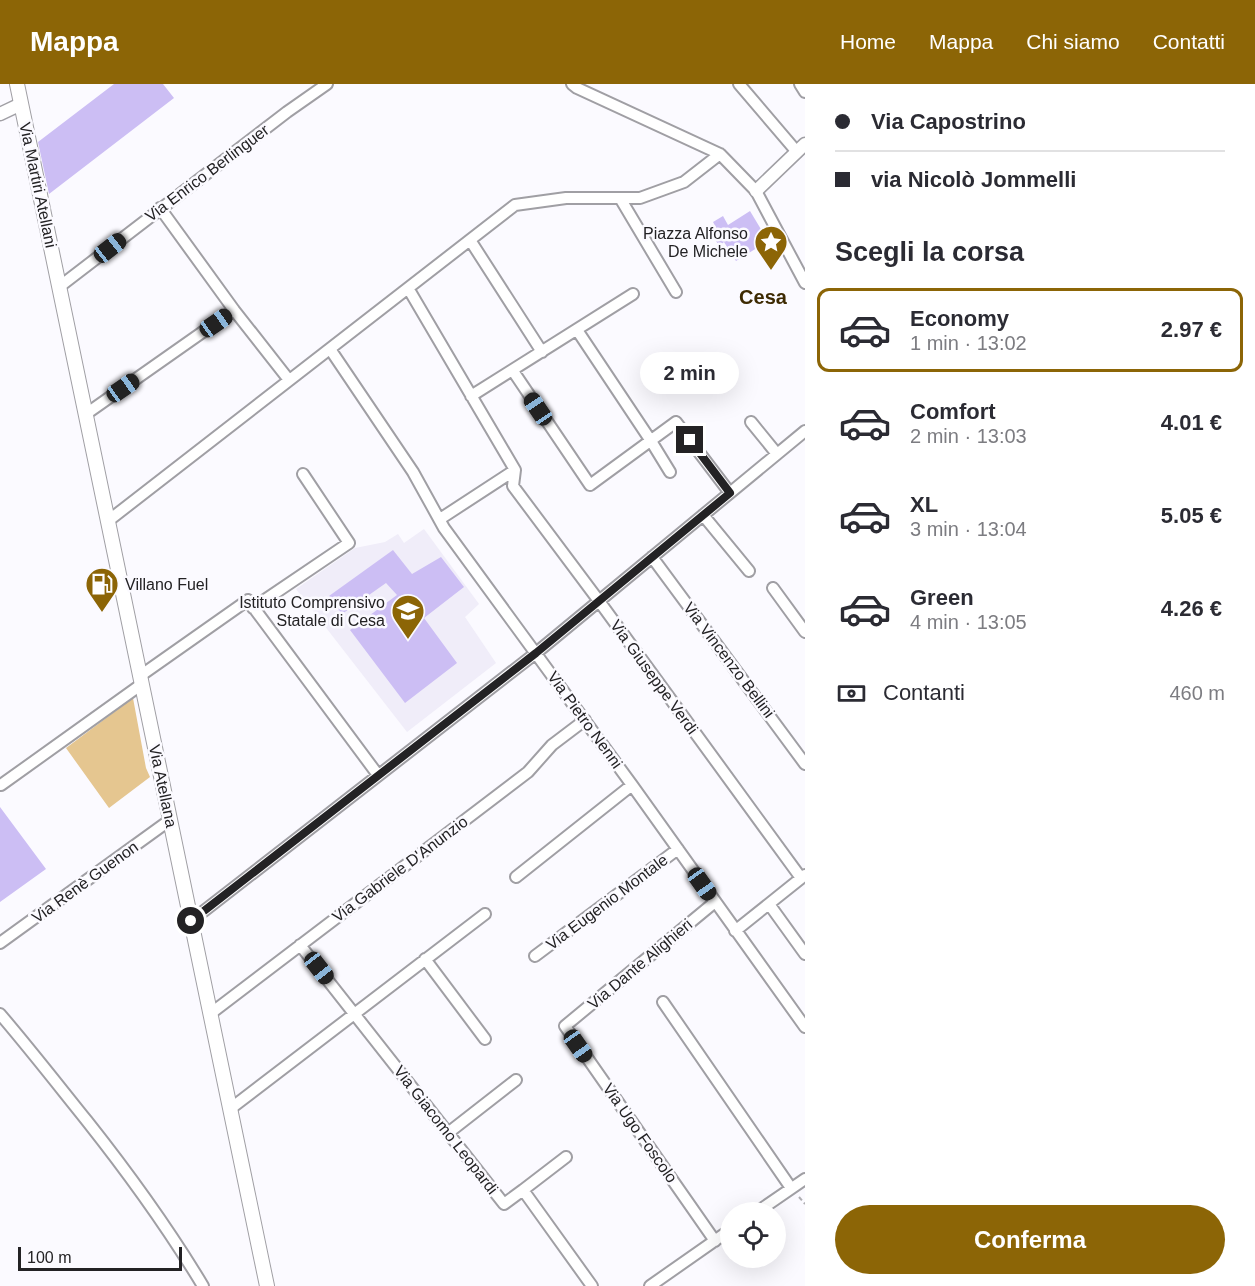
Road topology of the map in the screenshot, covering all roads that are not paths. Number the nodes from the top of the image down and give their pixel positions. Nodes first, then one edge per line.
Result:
1 (17, 84) edge
2 (327, 84) edge
3 (572, 84) edge
4 (739, 84) edge
5 (800, 84) edge
6 (805, 92) edge
7 (21, 104) junction
8 (0, 114) edge
9 (801, 148) edge
10 (720, 154) junction
11 (756, 191) junction
12 (620, 198) junction
13 (160, 208) junction
14 (470, 240) junction
15 (805, 283) edge
16 (59, 287) junction
17 (408, 288) junction
18 (676, 292) dead end
19 (633, 294) dead end
20 (234, 310) junction
21 (577, 330) junction
22 (330, 349) junction
23 (542, 352) junction
24 (513, 371) junction
25 (289, 380) junction
26 (471, 396) junction
27 (86, 414) junction
28 (751, 422) dead end
29 (805, 431) edge
30 (651, 441) junction
31 (777, 454) junction
32 (515, 470) junction
33 (670, 472) dead end
34 (303, 474) dead end
35 (730, 493) junction
36 (703, 515) junction
37 (440, 519) junction
38 (108, 521) junction
39 (652, 557) junction
40 (748, 571) dead end
41 (772, 588) dead end
42 (599, 601) junction
43 (253, 608) junction
44 (805, 632) edge
45 (536, 653) junction
46 (141, 680) junction
47 (585, 720) junction
48 (805, 764) edge
49 (378, 775) junction
50 (1, 785) edge
51 (632, 785) junction
52 (170, 820) junction
53 (678, 849) junction
54 (516, 877) dead end
55 (803, 877) edge
56 (715, 902) junction
57 (769, 904) junction
58 (485, 914) dead end
59 (191, 921) junction
60 (735, 931) junction
61 (0, 943) edge
62 (300, 945) junction
63 (805, 954) edge
64 (536, 956) dead end
65 (425, 959) junction
66 (663, 1002) dead end
67 (354, 1013) junction
68 (0, 1014) edge
69 (210, 1014) junction
70 (564, 1026) joint
71 (805, 1027) edge
72 (485, 1039) dead end
73 (516, 1080) dead end
74 (230, 1109) junction
75 (448, 1132) junction
76 (566, 1157) dead end
77 (805, 1179) edge
78 (791, 1188) junction
79 (523, 1190) junction
80 (771, 1202) edge
81 (720, 1237) edge
82 (715, 1241) junction
83 (203, 1286) edge
84 (267, 1286) edge
85 (592, 1286) edge
86 (650, 1286) edge

1 - 7 main road, Via Martiri Atellani
2 - 13 street, Via Enrico Berlinguer
3 - 10 street
4 - 9 street
5 - 6 street
7 - 8 street
7 - 16 main road, Via Martiri Atellani
9 - 11 street
10 - 11 street
10 - 12 street
11 - 15 street
12 - 14 street
12 - 18 street
13 - 16 street, Via Enrico Berlinguer
13 - 20 street
14 - 17 street
14 - 23 street
16 - 27 main road, Via Atellana
17 - 22 street
17 - 26 street, Via Giuseppe Verdi
19 - 21 street
20 - 25 street
20 - 27 street
21 - 23 street
21 - 30 street
22 - 25 street
22 - 37 street, Via Pietro Nenni
23 - 24 street
24 - 26 street
24 - 30 street
25 - 38 street
26 - 32 street, Via Giuseppe Verdi
27 - 38 main road, Via Atellana
28 - 31 street
29 - 31 street
30 - 33 street
30 - 35 street
31 - 35 street
32 - 37 street
32 - 42 street, Via Giuseppe Verdi
34 - 43 street
35 - 36 street
36 - 39 street
36 - 40 street
37 - 45 street, Via Pietro Nenni
38 - 46 main road, Via Atellana
39 - 42 street
39 - 48 street, Via Vincenzo Bellini
41 - 44 street
42 - 45 street
42 - 55 street, Via Giuseppe Verdi
43 - 46 street
43 - 49 street
45 - 47 street, Via Pietro Nenni
45 - 49 street
46 - 50 street
46 - 52 main road, Via Atellana
47 - 51 street, Via Pietro Nenni
47 - 62 street, Via Gabriele D'Anunzio
49 - 59 street
51 - 53 street, Via Pietro Nenni
51 - 54 street
52 - 59 main road, Via Atellana
52 - 61 street, Via Renè Guenon
53 - 56 street, Via Pietro Nenni
53 - 64 street, Via Eugenio Montale
55 - 57 street
56 - 60 street, Via Pietro Nenni
56 - 70 street, Via Dante Alighieri
57 - 60 street
57 - 63 street
58 - 65 street
59 - 69 main road, Via Atellana
60 - 71 street, Via Pietro Nenni
62 - 67 street, Via Giacomo Leopardi
62 - 69 street, Via Gabriele D'Anunzio
65 - 67 street
65 - 72 street
66 - 78 street
67 - 74 street
67 - 75 street, Via Giacomo Leopardi
68 - 83 street
69 - 74 main road, Via Atellana
70 - 82 street, Via Ugo Foscolo
73 - 75 street
74 - 84 main road, Via Atellana
75 - 79 street, Via Giacomo Leopardi
76 - 79 street
77 - 78 street
78 - 80 street
79 - 85 street, Via Giacomo Leopardi
81 - 82 street
82 - 86 street

